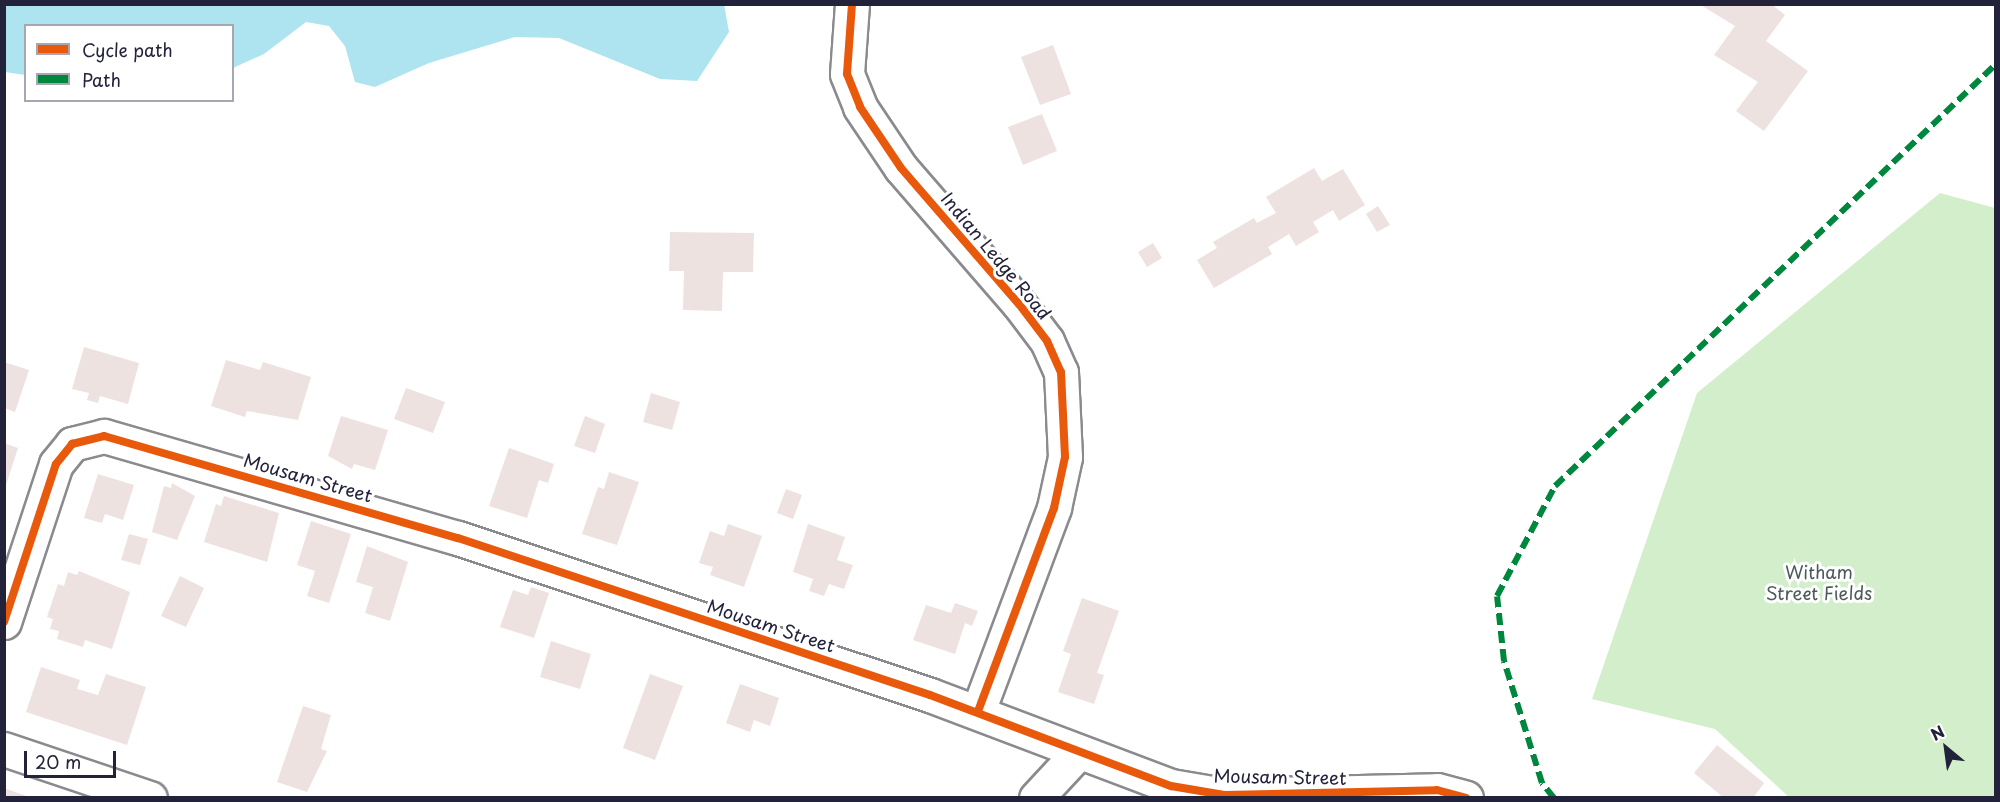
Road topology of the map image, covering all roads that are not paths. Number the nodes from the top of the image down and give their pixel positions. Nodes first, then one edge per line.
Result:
1 (852, 4) edge
2 (4, 622) edge
3 (978, 711) junction
4 (4, 749) edge
5 (1077, 754) junction
6 (1401, 795) edge
7 (150, 798) edge
8 (1036, 798) edge
9 (1466, 798) edge

1 - 3 street, Indian Ledge Road
2 - 3 street, Mousam Street
3 - 5 street, Mousam Street
4 - 7 street
5 - 6 street, Mousam Street
5 - 8 street
6 - 9 street, Mousam Street

